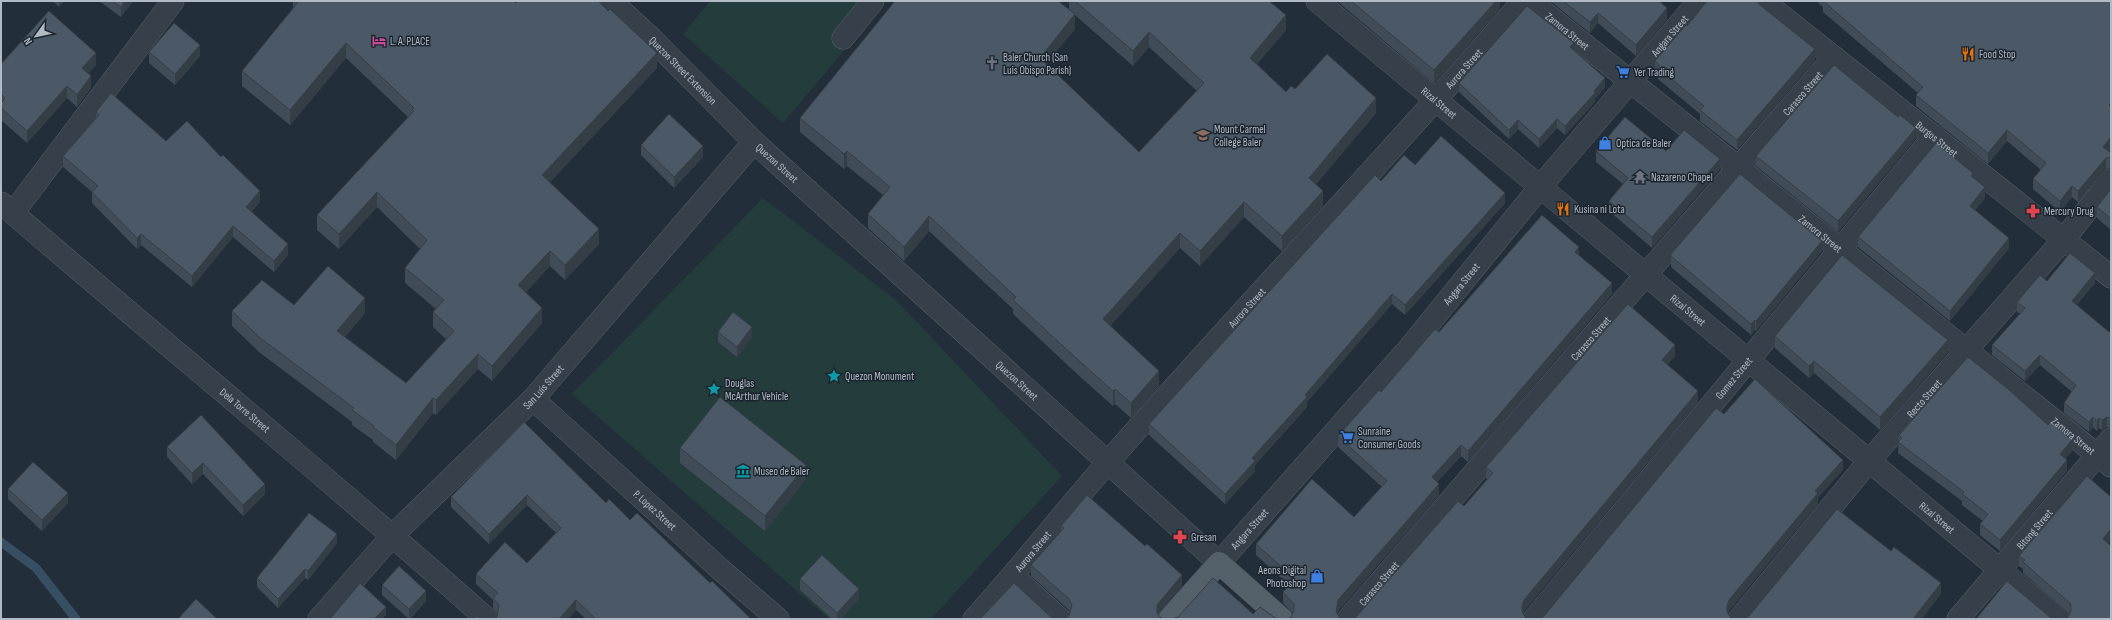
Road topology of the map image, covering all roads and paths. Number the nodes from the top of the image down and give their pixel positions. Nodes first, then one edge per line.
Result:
1 (173, 1) edge
2 (611, 1) edge
3 (873, 1) edge
4 (1317, 1) edge
5 (1523, 1) edge
6 (1530, 1) edge
7 (1699, 1) edge
8 (1763, 1) edge
9 (843, 38) dead end
10 (1834, 57) junction
11 (1632, 82) junction
12 (1437, 100) junction
13 (1934, 136) junction
14 (754, 142) junction
15 (1738, 167) junction
16 (2111, 180) edge
17 (1540, 187) junction
18 (7, 208) edge
19 (2064, 240) junction
20 (1840, 249) junction
21 (1646, 274) junction
22 (2111, 277) edge
23 (1966, 349) junction
24 (1748, 360) junction
25 (533, 398) junction
26 (2106, 453) edge
27 (1869, 461) junction
28 (1108, 462) junction
29 (393, 535) junction
30 (1219, 563) junction
31 (2000, 570) junction
32 (1014, 576) junction
33 (319, 619) edge
34 (487, 619) edge
35 (778, 619) edge
36 (974, 619) edge
37 (1060, 619) edge
38 (1169, 619) edge
39 (1282, 619) edge
40 (1348, 619) edge
41 (1534, 619) edge
42 (1739, 619) edge
43 (1958, 619) edge
44 (2059, 619) edge

1 - 18 street
2 - 14 street, Quezon Street Extension
3 - 9 street
4 - 12 street, Rizal Street
5 - 12 street, Aurora Street
6 - 11 street, Zamora Street
7 - 11 street, Angara Street
8 - 10 street, Burgos Street
10 - 13 street, Burgos Street
10 - 15 street, Carasco Street
11 - 15 street, Zamora Street
11 - 17 street, Angara Street
12 - 17 street, Rizal Street
12 - 28 street, Aurora Street
13 - 19 street, Burgos Street
13 - 20 street, Gomez Street
14 - 25 street, San Luis Street
14 - 28 street, Quezon Street
15 - 20 street, Zamora Street
15 - 21 street, Carasco Street
16 - 19 street, Recto Street
17 - 21 street, Rizal Street
17 - 30 street, Angara Street
18 - 29 street, Dela Torre Street
19 - 22 street, Burgos Street
19 - 23 street, Recto Street
20 - 23 street, Zamora Street
20 - 24 street, Gomez Street
21 - 24 street, Rizal Street
21 - 40 street, Carasco Street
23 - 26 street, Zamora Street
23 - 27 street, Recto Street
24 - 27 street, Rizal Street
24 - 41 street, Gomez Street
25 - 29 street, San Luis Street
25 - 35 street, P. Lopez Street
26 - 31 street, Bitong Street
27 - 31 street, Rizal Street
27 - 42 street, Recto Street
28 - 30 street, Quezon Street
28 - 32 street, Aurora Street
29 - 33 street, San Luis Street
29 - 34 street, Dela Torre Street
30 - 38 main road
30 - 39 main road, Quezon Street
31 - 43 street, Bitong Street
31 - 44 street, Rizal Street
32 - 36 street, Aurora Street
32 - 37 street

